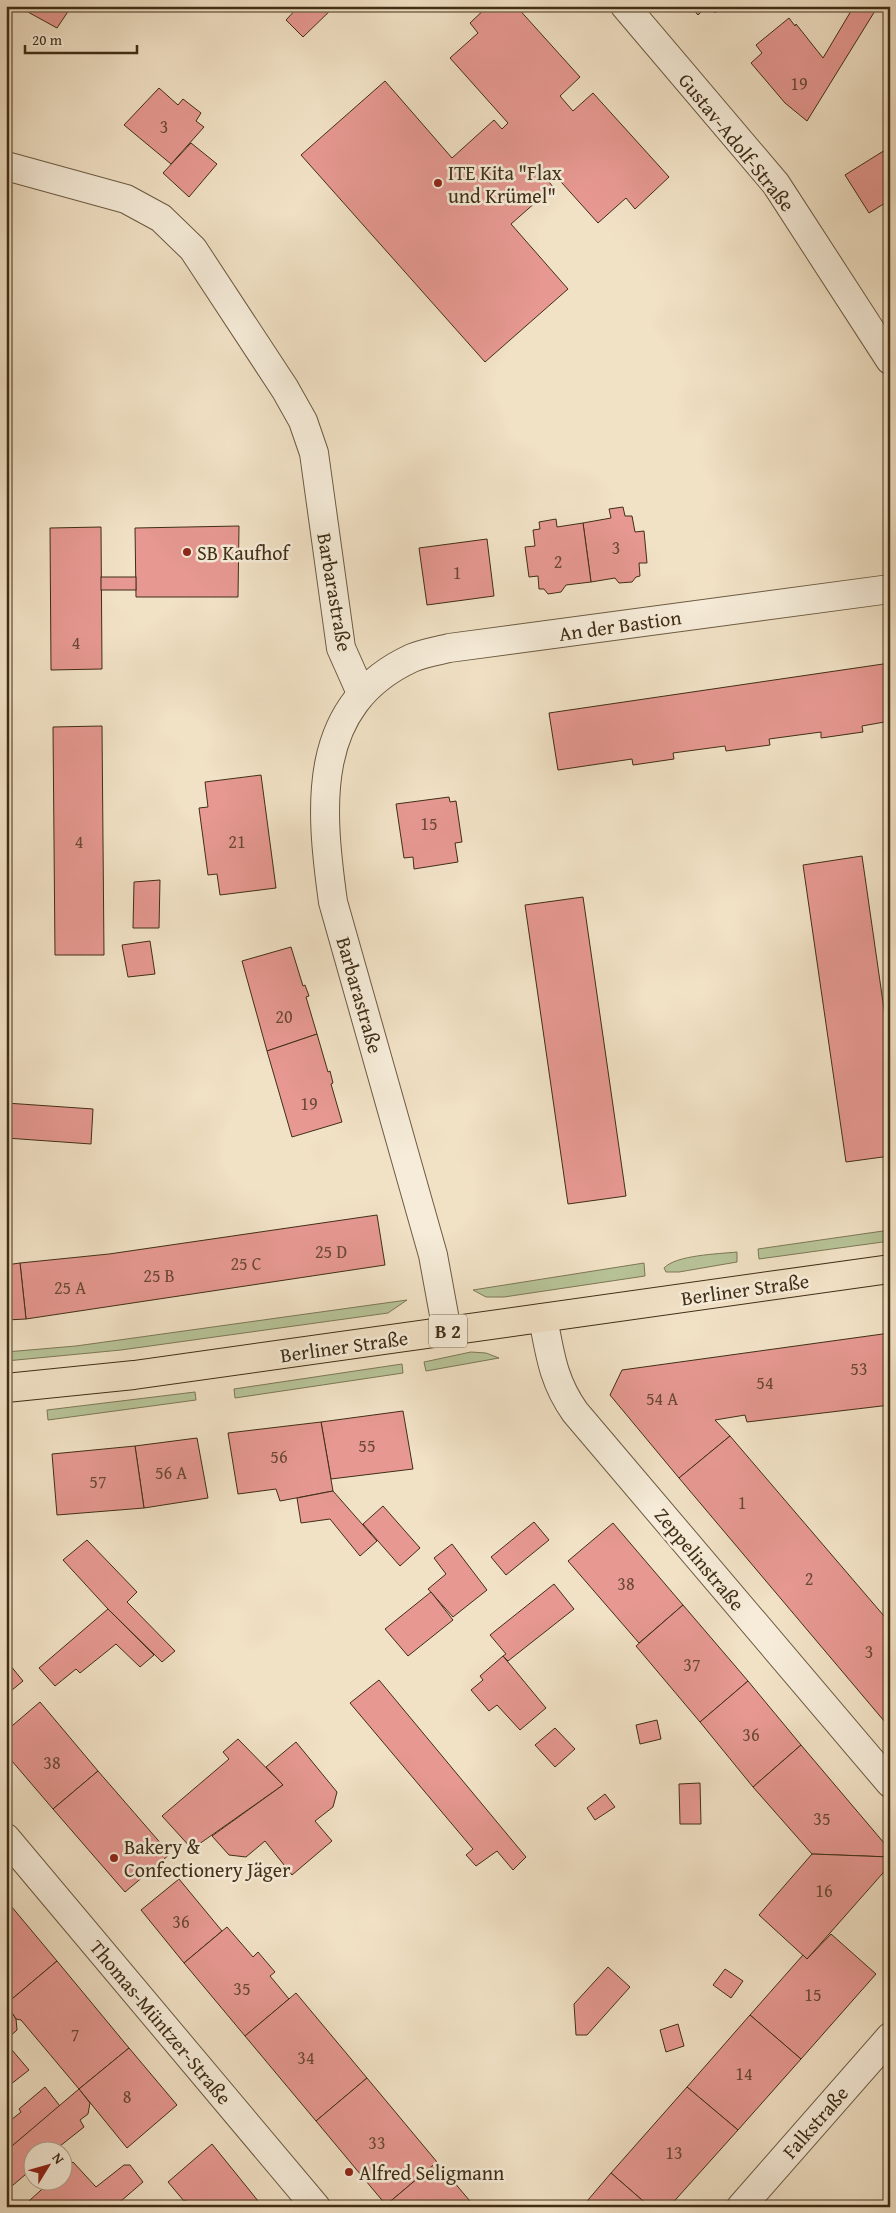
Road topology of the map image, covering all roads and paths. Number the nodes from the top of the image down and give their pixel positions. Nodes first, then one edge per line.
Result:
1 (625, 6) edge
2 (6, 166) edge
3 (890, 360) edge
4 (890, 589) edge
5 (361, 693) junction
6 (890, 1269) edge
7 (544, 1318) junction
8 (447, 1331) junction
9 (6, 1388) edge
10 (890, 1783) edge
11 (6, 1838) edge
12 (890, 2037) edge
13 (316, 2207) edge
14 (741, 2207) edge

1 - 3 street, Gustav-Adolf-Straße
2 - 5 street, Barbarastraße
4 - 5 street, An der Bastion
5 - 8 street, Barbarastraße
6 - 7 main road, Berliner Straße / B 2
7 - 8 main road, Berliner Straße / B 2
7 - 10 street, Zeppelinstraße
8 - 9 main road, Berliner Straße / B 2
11 - 13 street, Thomas-Müntzer-Straße
12 - 14 street, Falkstraße

